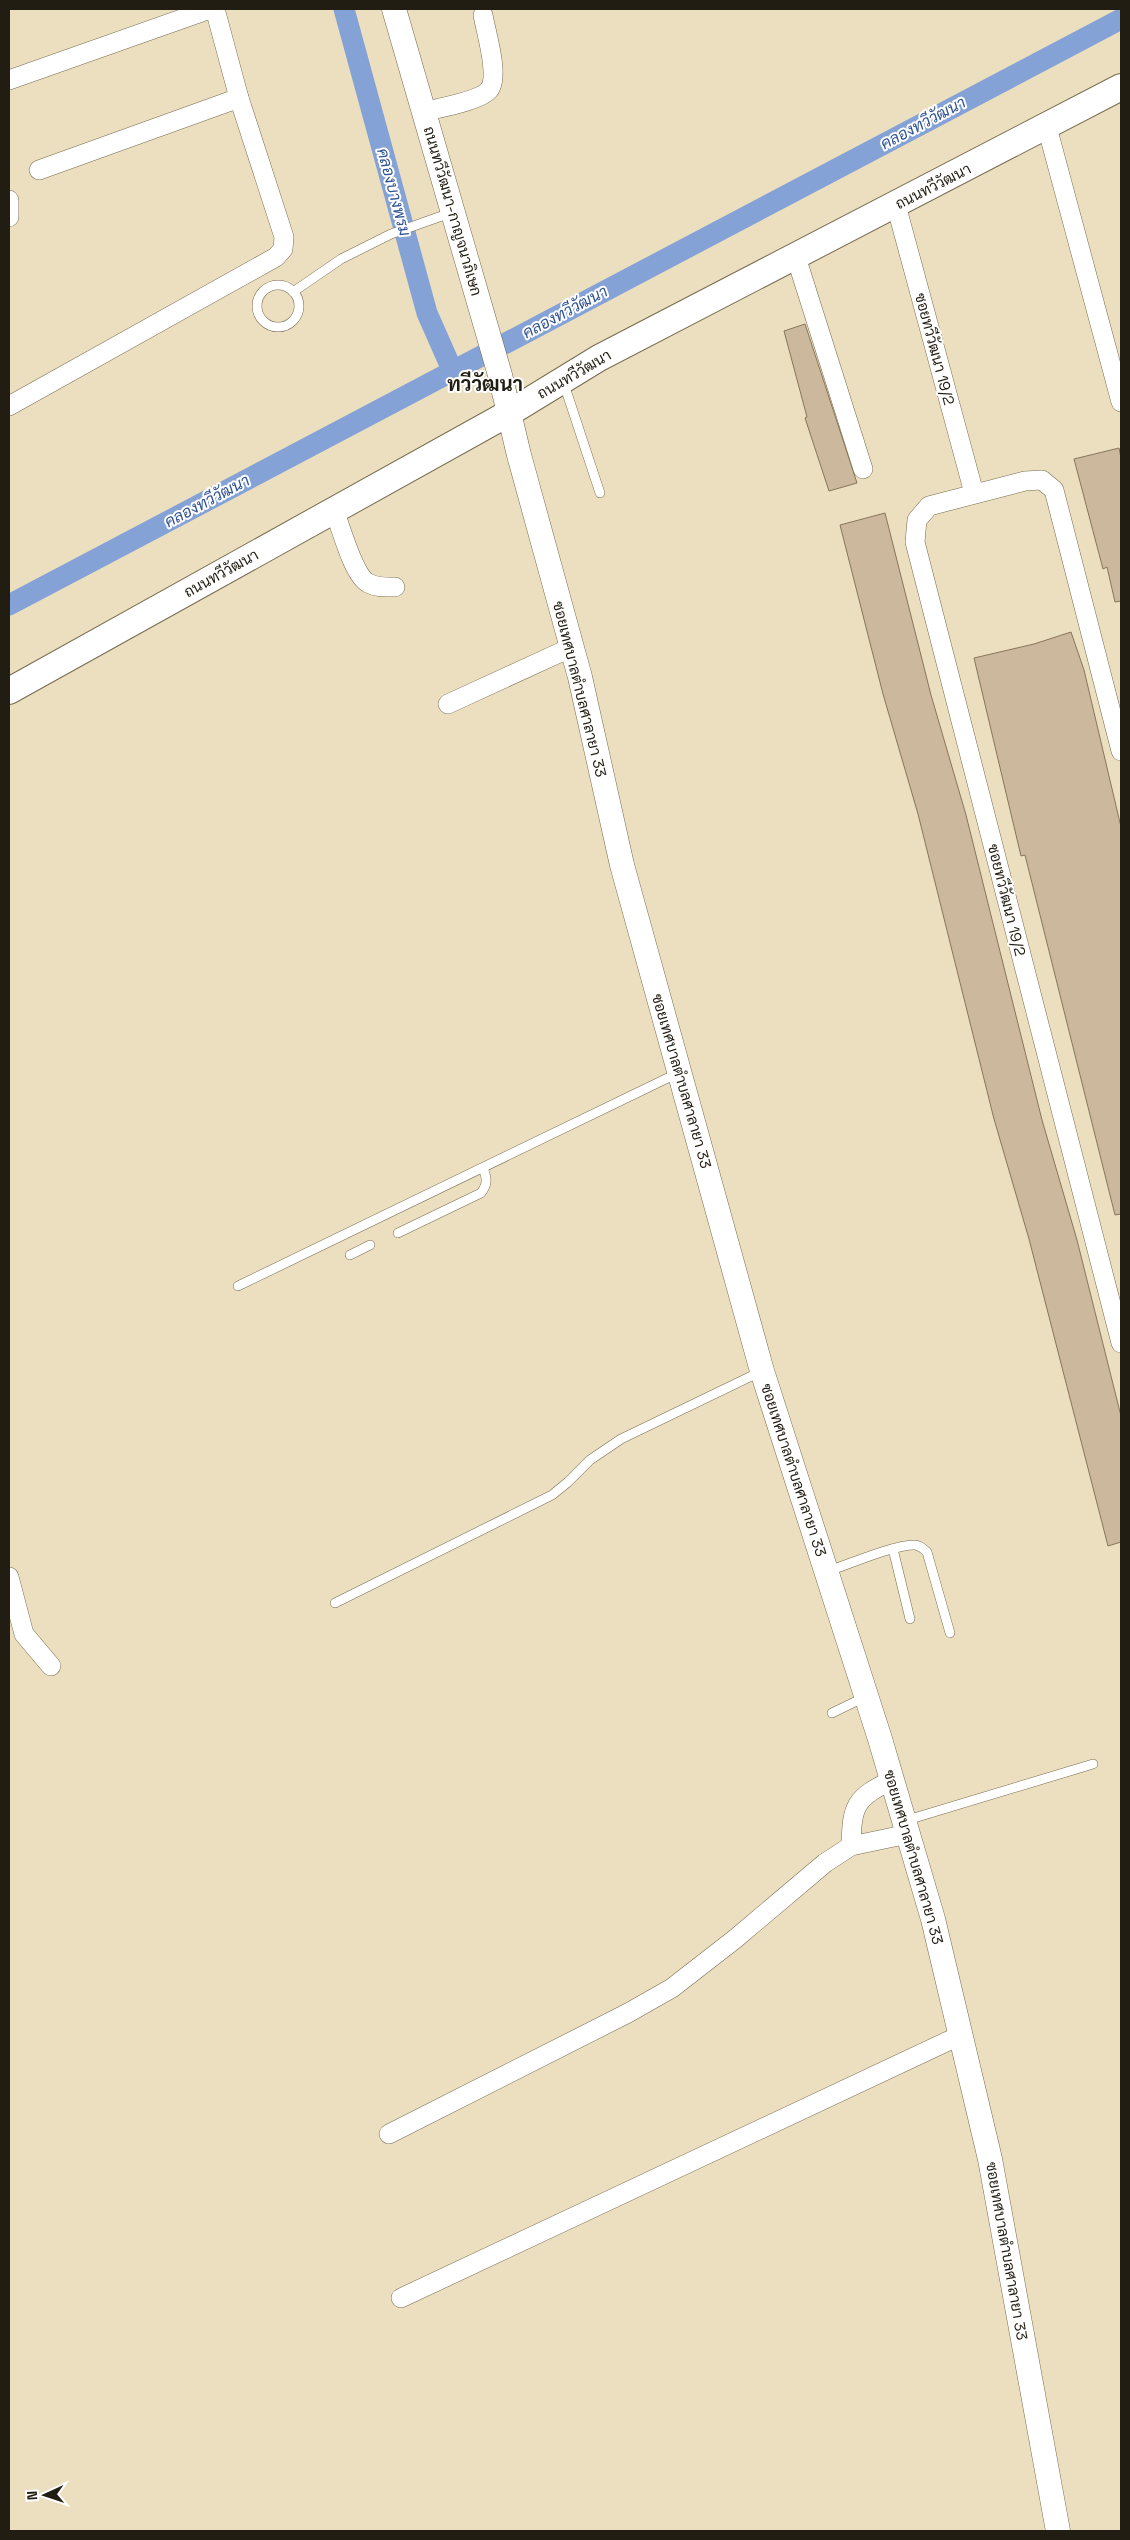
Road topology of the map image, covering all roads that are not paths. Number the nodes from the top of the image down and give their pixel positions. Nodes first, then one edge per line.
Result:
1 (210, 9) edge
2 (214, 9) edge
3 (394, 9) edge
4 (483, 15) dead end
5 (9, 80) edge
6 (1121, 87) edge
7 (240, 98) junction
8 (423, 112) junction
9 (1047, 127) junction
10 (39, 170) dead end
11 (9, 200) edge
12 (896, 205) junction
13 (453, 212) junction
14 (9, 217) edge
15 (796, 257) junction
16 (293, 292) junction
17 (563, 380) junction
18 (1121, 402) edge
19 (9, 406) edge
20 (509, 413) junction
21 (863, 469) dead end
22 (600, 493) dead end
23 (974, 493) junction
24 (334, 510) junction
25 (395, 586) dead end
26 (572, 648) junction
27 (9, 691) edge
28 (448, 704) dead end
29 (1121, 751) edge
30 (681, 1072) junction
31 (483, 1168) junction
32 (398, 1233) dead end
33 (370, 1245) dead end
34 (350, 1255) dead end
35 (238, 1286) dead end
36 (1121, 1343) edge
37 (762, 1370) junction
38 (893, 1550) junction
39 (826, 1571) junction
40 (9, 1577) edge
41 (335, 1603) dead end
42 (910, 1620) dead end
43 (950, 1633) dead end
44 (52, 1666) dead end
45 (867, 1697) junction
46 (832, 1714) dead end
47 (1093, 1764) dead end
48 (892, 1780) junction
49 (906, 1827) junction
50 (851, 1846) junction
51 (961, 2035) junction
52 (389, 2134) dead end
53 (401, 2298) dead end
54 (1058, 2531) edge

1 - 5 street
2 - 7 street
3 - 8 street, ถนนทวีวัฒนา-กาญจนาภิเษก
4 - 8 street
6 - 9 main road, ถนนทวีวัฒนา
7 - 10 street
7 - 19 street
8 - 13 street, ถนนทวีวัฒนา-กาญจนาภิเษก
9 - 12 main road, ถนนทวีวัฒนา
9 - 18 street
11 - 14 street
12 - 15 main road, ถนนทวีวัฒนา
12 - 23 street, ซอยทวีวัฒนา 19/2
13 - 16 lane
13 - 20 street, ถนนทวีวัฒนา-กาญจนาภิเษก
15 - 17 main road, ถนนทวีวัฒนา
15 - 21 street
16 - 16 lane
17 - 20 main road, ถนนทวีวัฒนา
17 - 22 lane
20 - 24 main road, ถนนทวีวัฒนา
20 - 26 street, ซอยเทศบาลตำบลศาลายา 33
23 - 29 street, ซอยทวีวัฒนา 19/2
23 - 36 street, ซอยทวีวัฒนา 19/2
24 - 25 street
24 - 27 main road, ถนนทวีวัฒนา
26 - 28 street
26 - 30 street, ซอยเทศบาลตำบลศาลายา 33
30 - 31 lane
30 - 37 street, ซอยเทศบาลตำบลศาลายา 33
31 - 32 lane
31 - 35 lane
33 - 34 lane
37 - 39 street, ซอยเทศบาลตำบลศาลายา 33
37 - 41 lane
38 - 39 lane
38 - 42 lane
38 - 43 lane
39 - 45 street, ซอยเทศบาลตำบลศาลายา 33
40 - 44 street
45 - 46 lane
45 - 48 street, ซอยเทศบาลตำบลศาลายา 33
47 - 49 lane
48 - 49 street, ซอยเทศบาลตำบลศาลายา 33
48 - 50 street
49 - 50 street
49 - 51 street, ซอยเทศบาลตำบลศาลายา 33
50 - 52 street
51 - 53 street
51 - 54 street, ซอยเทศบาลตำบลศาลายา 33

